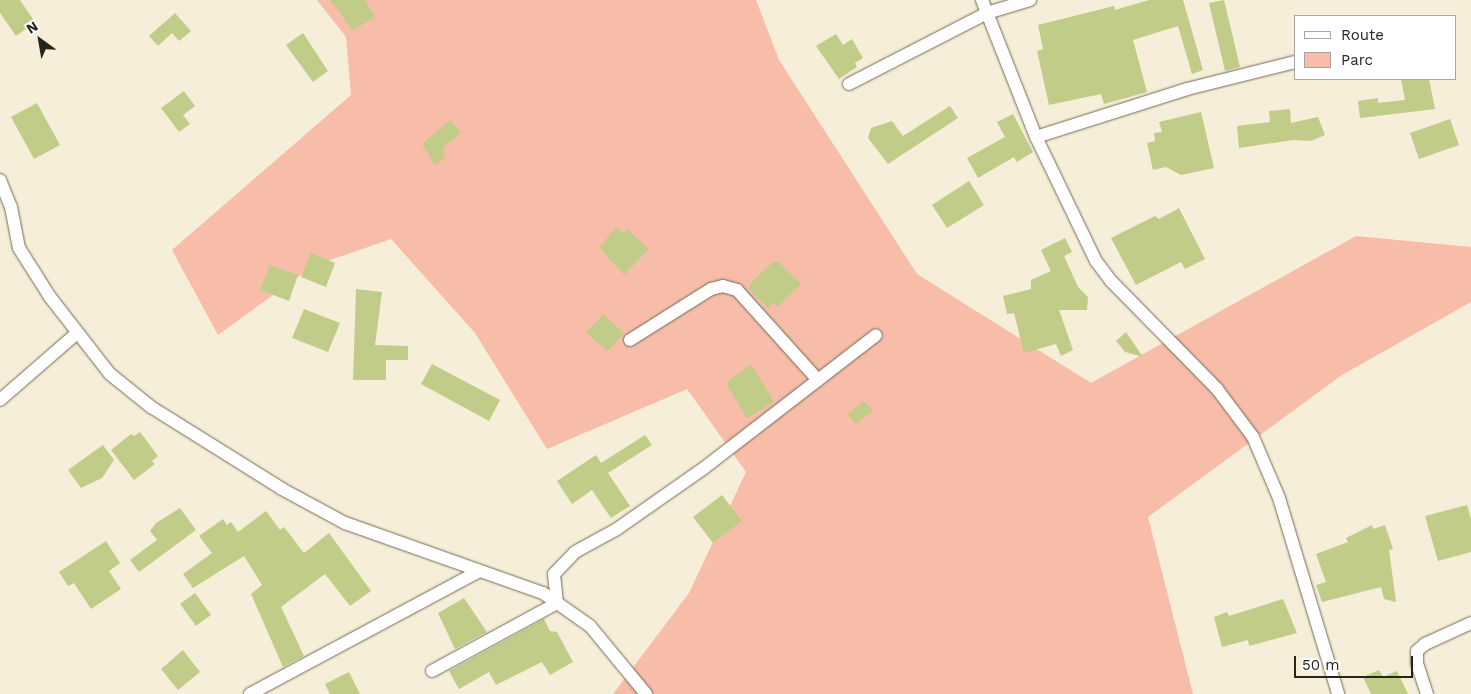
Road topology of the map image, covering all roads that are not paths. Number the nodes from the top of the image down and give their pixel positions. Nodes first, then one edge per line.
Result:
1 (982, 0) edge
2 (1030, 0) edge
3 (987, 13) junction
4 (1294, 62) edge
5 (849, 84) dead end
6 (1036, 137) junction
7 (0, 180) edge
8 (76, 334) junction
9 (876, 335) dead end
10 (630, 340) dead end
11 (818, 380) junction
12 (0, 400) edge
13 (479, 571) junction
14 (557, 603) junction
15 (1471, 623) edge
16 (432, 671) dead end
17 (250, 694) edge
18 (646, 694) edge
19 (1338, 694) edge
20 (1427, 694) edge

1 - 3 street
2 - 3 street
3 - 5 street
3 - 6 street
4 - 6 street
6 - 19 street
7 - 8 street
8 - 12 street
8 - 13 street
9 - 11 street
10 - 11 street
11 - 14 street
13 - 14 street
13 - 17 street
14 - 16 street
14 - 18 street
15 - 20 street

